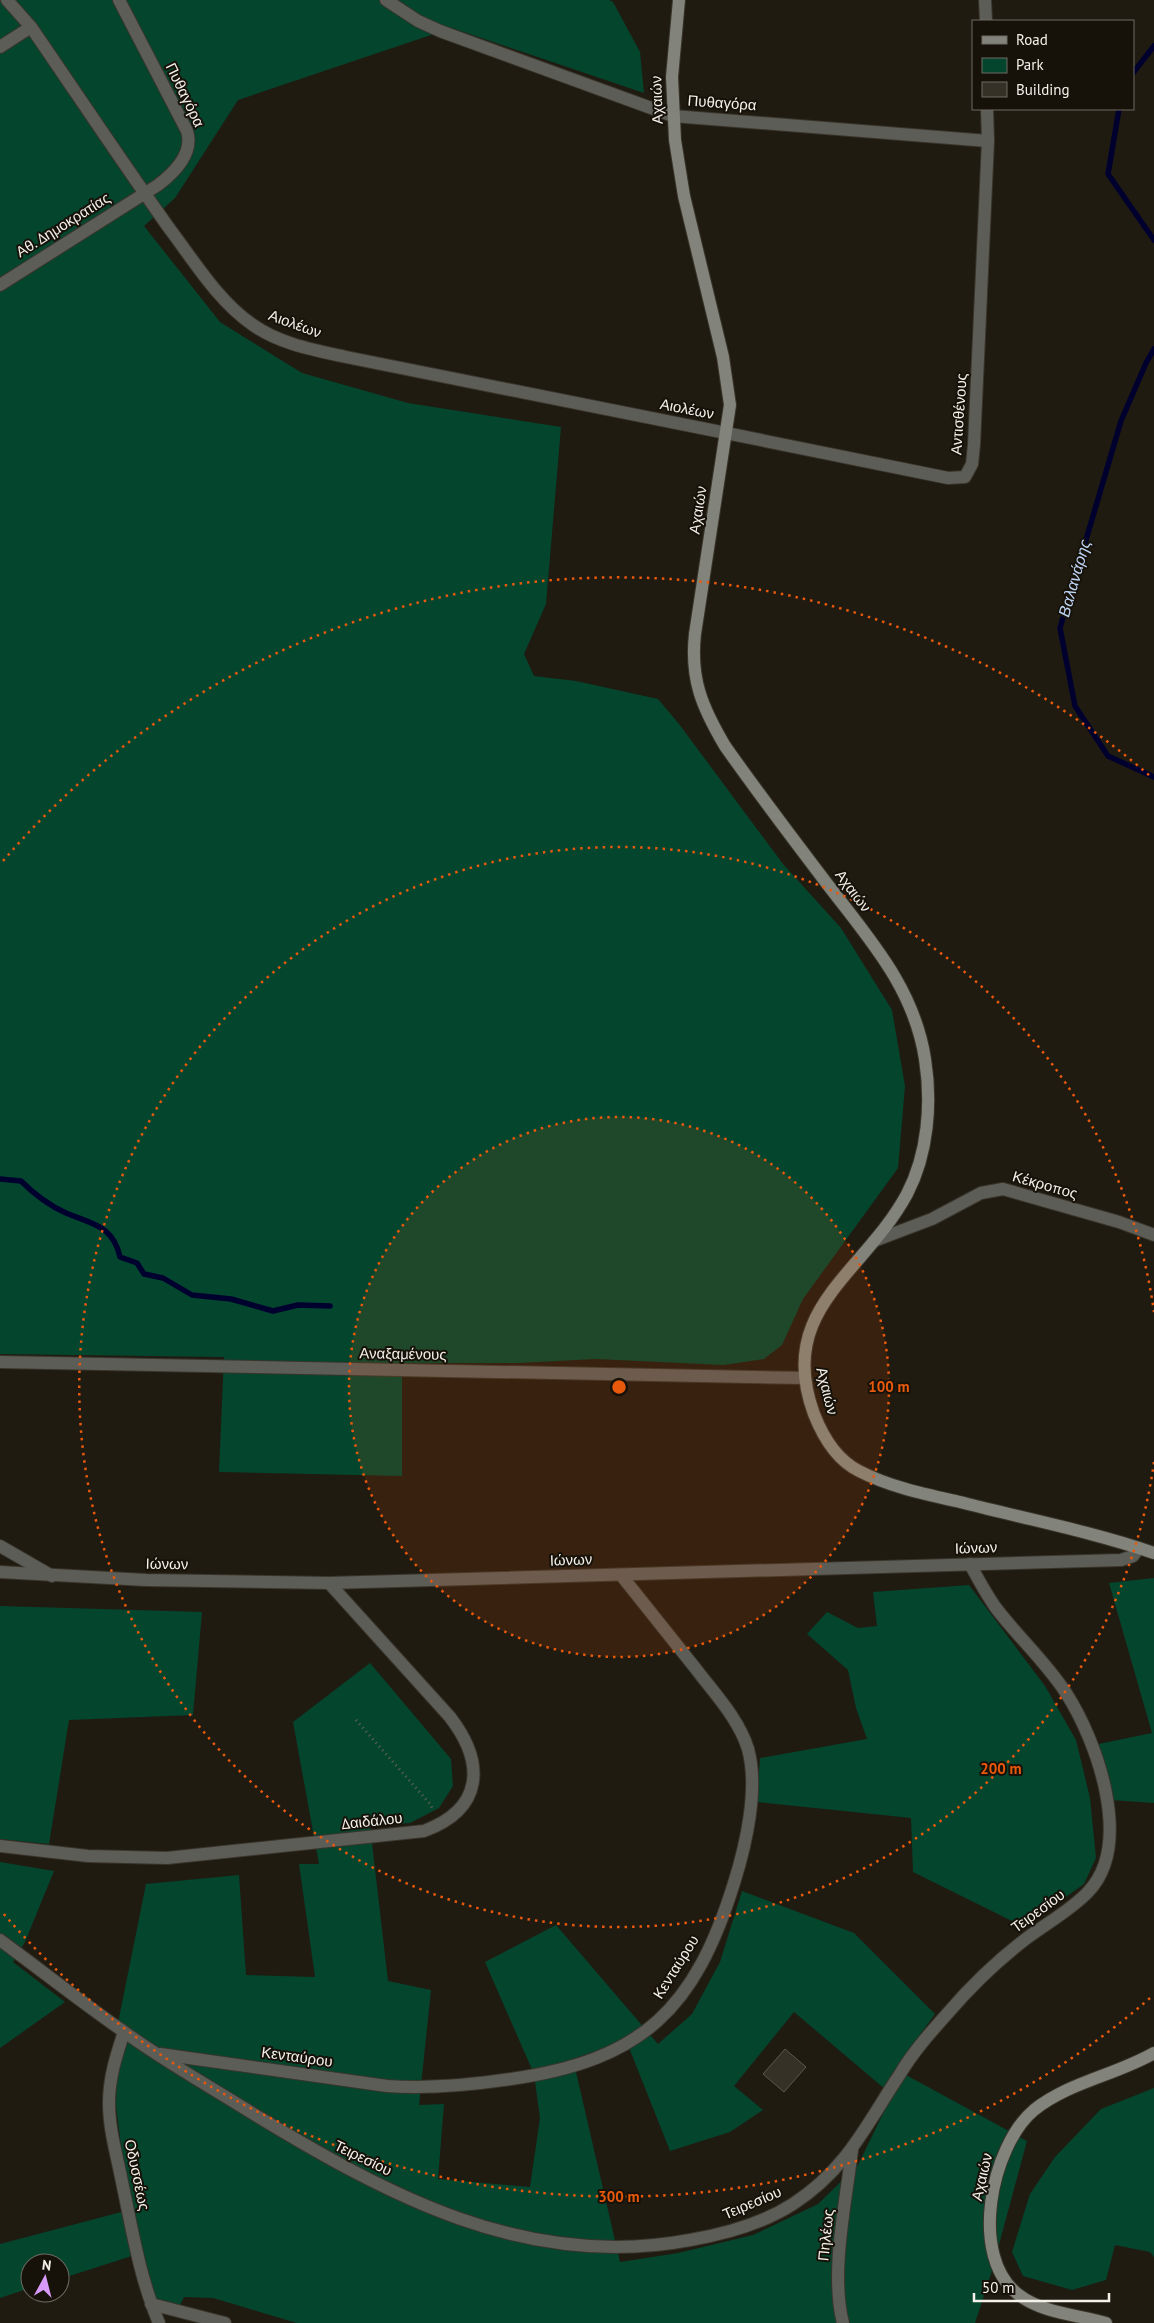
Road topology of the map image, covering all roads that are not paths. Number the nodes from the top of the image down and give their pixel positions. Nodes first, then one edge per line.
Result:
1 (7, 0) edge
2 (119, 0) edge
3 (386, 0) edge
4 (679, 0) edge
5 (985, 0) edge
6 (986, 20) edge
7 (32, 27) junction
8 (0, 47) edge
9 (987, 110) edge
10 (674, 116) junction
11 (988, 141) junction
12 (144, 193) junction
13 (0, 284) edge
14 (726, 433) junction
15 (1154, 1235) edge
16 (874, 1241) junction
17 (0, 1362) edge
18 (805, 1378) junction
19 (0, 1546) edge
20 (1139, 1548) junction
21 (1154, 1553) edge
22 (970, 1564) junction
23 (0, 1572) edge
24 (621, 1575) junction
25 (52, 1576) junction
26 (329, 1583) junction
27 (0, 1846) edge
28 (0, 1940) edge
29 (124, 2032) junction
30 (155, 2053) junction
31 (1154, 2053) edge
32 (852, 2150) junction
33 (151, 2304) junction
34 (159, 2323) edge
35 (225, 2323) edge
36 (843, 2323) edge
37 (1106, 2323) edge

1 - 7 street, Αιολέων
2 - 12 street, Πυθαγόρα
3 - 10 street, Πυθαγόρα
4 - 10 main road, Αχαιών
5 - 6 street
7 - 8 street
7 - 12 street, Αιολέων
9 - 11 street, Αντισθένους
10 - 11 street, Πυθαγόρα
10 - 14 main road, Αχαιών
11 - 14 street, Αντισθένους
12 - 13 street, Αθ. Δημοκρατίας
12 - 14 street, Αιολέων
14 - 16 main road, Αχαιών
15 - 16 street, Κέκροπος
16 - 18 main road, Αχαιών
17 - 18 street, Αναξαμένους
18 - 20 main road, Αχαιών
19 - 25 street
20 - 21 main road, Αχαιών
20 - 22 street, Ιώνων
22 - 24 street, Ιώνων
22 - 32 street, Τειρεσίου
23 - 25 street, Ιώνων
24 - 26 street, Ιώνων
24 - 30 street, Κενταύρου
25 - 26 street, Ιώνων
26 - 27 street, Δαιδάλου
28 - 29 street, Τειρεσίου
29 - 30 street, Τειρεσίου
29 - 33 street, Οδυσσέως
30 - 32 street, Τειρεσίου
31 - 37 main road, Αχαιών
32 - 36 street, Πηλέως
33 - 34 street, Οδυσσέως
33 - 35 street

